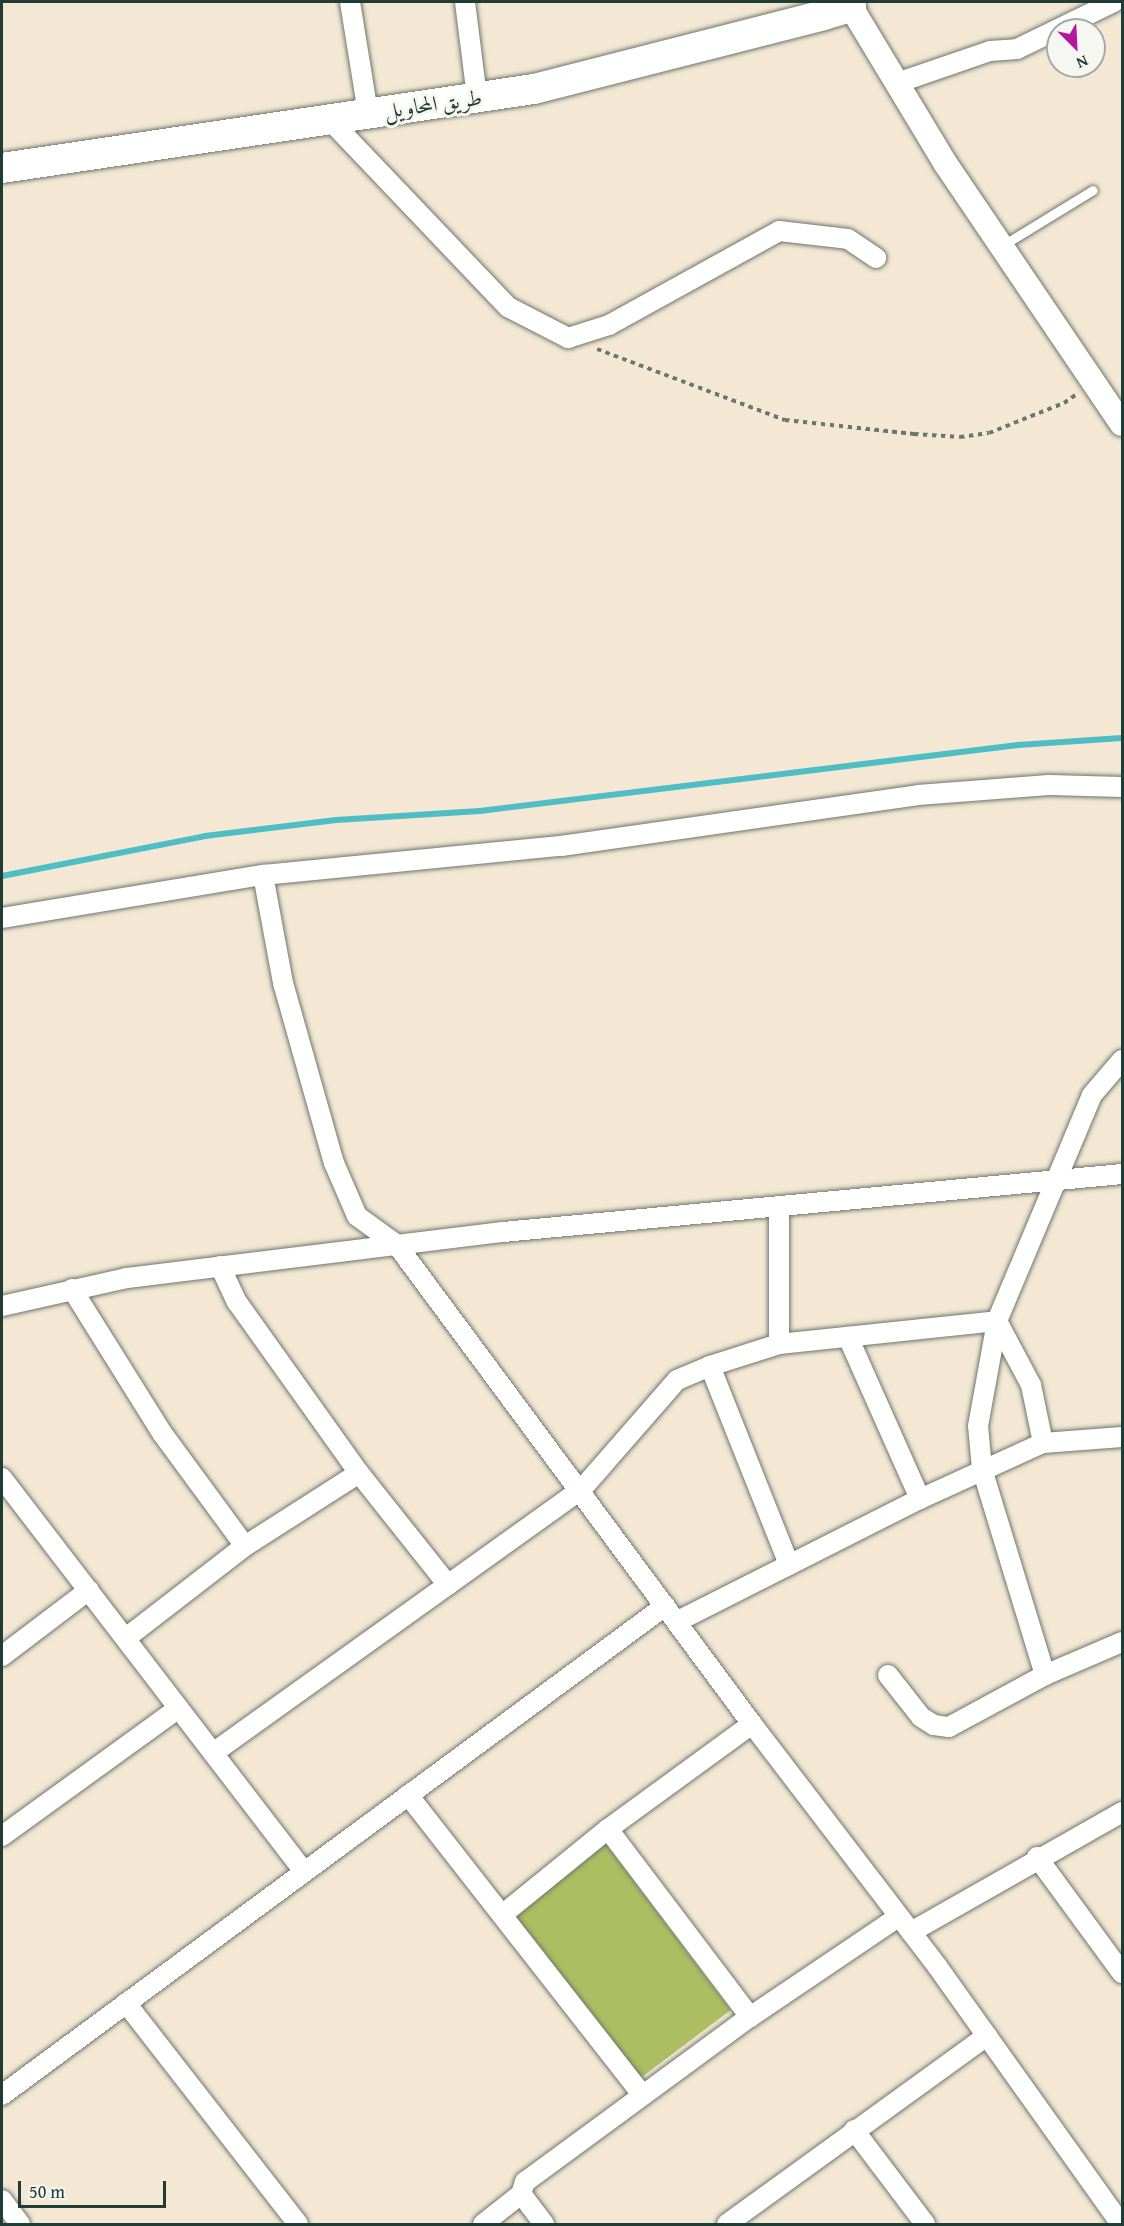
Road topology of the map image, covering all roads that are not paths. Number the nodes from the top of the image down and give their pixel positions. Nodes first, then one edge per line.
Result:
1 (350, 2) edge
2 (465, 2) edge
3 (1114, 2) edge
4 (849, 4) edge
5 (897, 83) junction
6 (477, 97) junction
7 (368, 113) junction
8 (328, 118) junction
9 (2, 168) edge
10 (1093, 190) dead end
11 (1002, 245) junction
12 (876, 258) dead end
13 (1122, 424) edge
14 (1122, 787) edge
15 (264, 875) junction
16 (2, 918) edge
17 (1122, 1060) edge
18 (1122, 1174) edge
19 (1054, 1181) junction
20 (779, 1206) junction
21 (397, 1245) junction
22 (220, 1266) junction
23 (72, 1289) junction
24 (2, 1306) edge
25 (997, 1321) junction
26 (848, 1337) junction
27 (779, 1344) junction
28 (710, 1366) junction
29 (1122, 1437) edge
30 (1043, 1443) junction
31 (982, 1469) junction
32 (359, 1473) junction
33 (2, 1478) edge
34 (581, 1490) junction
35 (920, 1499) junction
36 (245, 1546) junction
37 (789, 1565) junction
38 (448, 1585) junction
39 (89, 1590) junction
40 (672, 1614) junction
41 (126, 1638) junction
42 (1122, 1642) edge
43 (2, 1656) edge
44 (888, 1675) dead end
45 (1045, 1675) junction
46 (179, 1708) junction
47 (752, 1724) junction
48 (213, 1753) junction
49 (408, 1795) junction
50 (1122, 1812) edge
51 (608, 1829) junction
52 (2, 1836) edge
53 (1037, 1857) junction
54 (304, 1872) junction
55 (502, 1915) junction
56 (904, 1924) junction
57 (1121, 1969) edge
58 (126, 2003) junction
59 (750, 2017) junction
60 (987, 2036) junction
61 (2, 2095) edge
62 (642, 2095) junction
63 (854, 2130) junction
64 (522, 2194) junction
65 (2, 2200) edge
66 (738, 2221) edge
67 (20, 2224) edge
68 (298, 2224) edge
69 (483, 2224) edge
70 (544, 2224) edge
71 (925, 2224) edge
72 (1121, 2224) edge

1 - 7 street
2 - 6 street
3 - 5 street
4 - 5 street
4 - 6 main road, طريق المحاويل
5 - 11 street
6 - 7 main road, طريق المحاويل
7 - 8 main road, طريق المحاويل
8 - 9 main road, طريق المحاويل
8 - 12 street
10 - 11 lane
11 - 13 street
14 - 15 street
15 - 16 street
15 - 21 street
17 - 19 street
18 - 19 street
19 - 20 street
19 - 25 street
20 - 21 street
20 - 27 street
21 - 22 street
21 - 34 street
22 - 23 street
22 - 32 street
23 - 24 street
23 - 36 street
25 - 26 street
25 - 30 street
25 - 31 street
26 - 27 street
26 - 35 street
27 - 28 street
28 - 34 street
28 - 37 street
29 - 30 street
30 - 31 street
31 - 35 street
31 - 45 street
32 - 36 street
32 - 38 street
33 - 39 street
34 - 38 street
34 - 40 street
35 - 37 street
36 - 41 street
37 - 40 street
38 - 48 street
39 - 41 street
39 - 43 street
40 - 47 street
40 - 49 street
41 - 46 street
42 - 45 street
44 - 45 street
46 - 48 street
46 - 52 street
47 - 51 street
47 - 56 street
48 - 54 street
49 - 54 street
49 - 55 street
50 - 53 street
51 - 55 street
51 - 59 street
53 - 56 street
53 - 57 street
54 - 58 street
55 - 62 street
56 - 59 street
56 - 60 street
58 - 61 street
58 - 68 street
59 - 62 street
60 - 63 street
60 - 72 street
62 - 64 street
63 - 66 street
63 - 71 street
64 - 69 street
64 - 70 street
65 - 67 street

